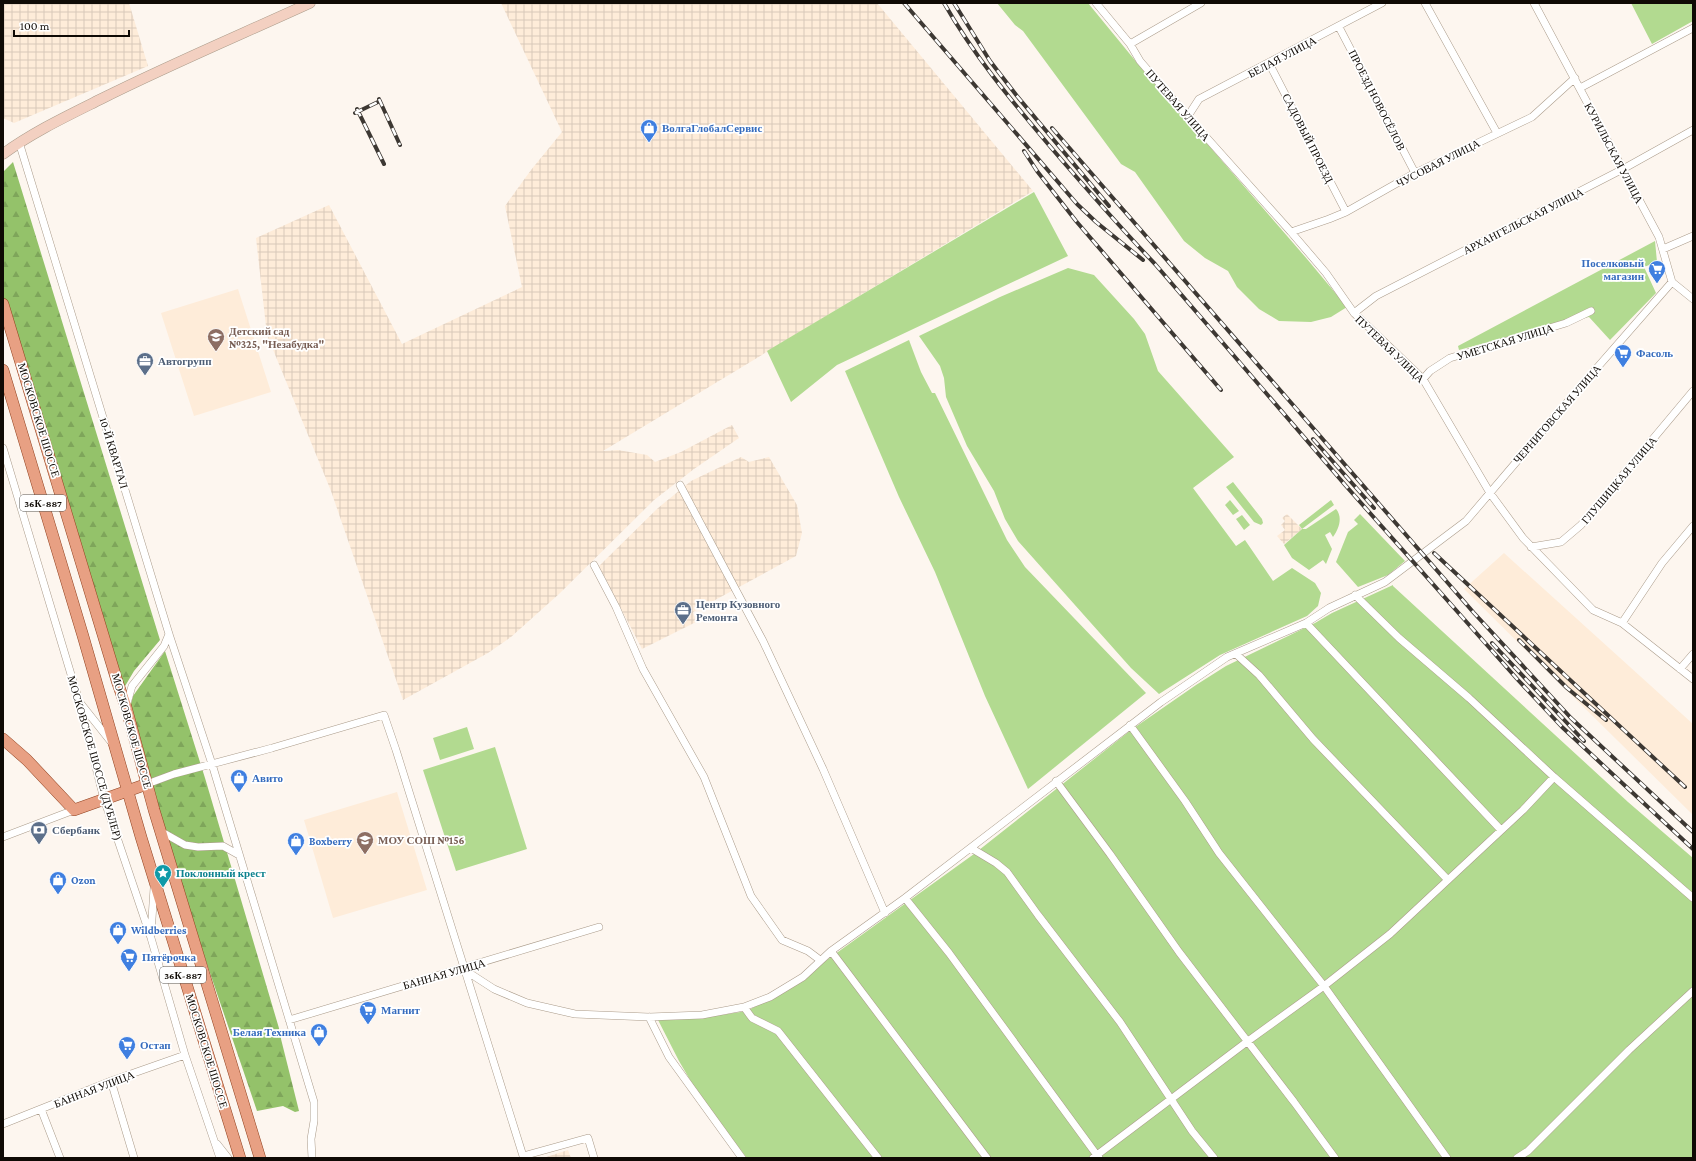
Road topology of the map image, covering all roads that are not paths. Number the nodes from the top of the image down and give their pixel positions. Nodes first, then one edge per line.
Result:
1 (310, 3) edge
2 (1096, 3) edge
3 (1201, 3) edge
4 (1382, 3) edge
5 (1425, 3) edge
6 (1534, 3) edge
7 (1339, 27) junction
8 (1693, 28) edge
9 (1130, 44) junction
10 (1269, 63) junction
11 (1575, 78) junction
12 (1580, 88) junction
13 (1188, 116) junction
14 (1693, 130) edge
15 (1497, 133) junction
16 (19, 142) junction
17 (3, 154) edge
18 (1623, 169) junction
19 (1415, 174) junction
20 (1346, 212) junction
21 (1291, 232) junction
22 (1693, 236) edge
23 (1663, 250) junction
24 (1672, 282) junction
25 (1693, 299) edge
26 (3, 304) edge
27 (1591, 312) dead end
28 (1354, 314) junction
29 (3, 370) edge
30 (1423, 379) junction
31 (1693, 391) edge
32 (3, 448) edge
33 (680, 485) dead end
34 (1490, 493) junction
35 (1693, 526) edge
36 (1531, 547) junction
37 (594, 565) dead end
38 (1355, 595) junction
39 (1306, 623) junction
40 (1622, 623) junction
41 (169, 634) junction
42 (1236, 654) junction
43 (1693, 654) edge
44 (1680, 669) junction
45 (1693, 680) edge
46 (78, 701) junction
47 (126, 707) junction
48 (1130, 724) junction
49 (3, 739) edge
50 (115, 748) junction
51 (212, 764) junction
52 (1554, 776) junction
53 (1056, 781) junction
54 (147, 784) junction
55 (128, 791) junction
56 (104, 799) junction
57 (74, 810) junction
58 (1501, 830) junction
59 (162, 832) junction
60 (3, 837) edge
61 (971, 848) junction
62 (239, 855) junction
63 (1448, 880) junction
64 (155, 882) junction
65 (906, 898) junction
66 (1693, 898) edge
67 (885, 913) junction
68 (599, 927) dead end
69 (151, 938) junction
70 (832, 951) junction
71 (820, 960) junction
72 (463, 969) junction
73 (1324, 986) junction
74 (1693, 991) edge
75 (744, 1007) junction
76 (649, 1017) junction
77 (289, 1020) junction
78 (1248, 1041) junction
79 (185, 1055) junction
80 (111, 1081) junction
81 (1172, 1099) junction
82 (41, 1109) junction
83 (3, 1124) edge
84 (214, 1141) junction
85 (1528, 1151) junction
86 (1096, 1157) edge
87 (60, 1158) edge
88 (134, 1158) edge
89 (220, 1158) edge
90 (228, 1158) edge
91 (240, 1158) edge
92 (260, 1158) edge
93 (312, 1158) edge
94 (594, 1158) edge
95 (742, 1158) edge
96 (878, 1158) edge
97 (987, 1158) edge
98 (1214, 1158) edge
99 (1335, 1158) edge
100 (1447, 1158) edge
101 (1517, 1158) edge
102 (1533, 1158) edge

1 - 16 street
2 - 9 street, ПУТЕВАЯ УЛИЦА
3 - 9 street
4 - 7 street, БЕЛАЯ УЛИЦА
5 - 15 street
6 - 11 street, КУРИЛЬСКАЯ УЛИЦА
7 - 10 street, БЕЛАЯ УЛИЦА
7 - 19 street, ПРОЕЗД НОВОСЁЛОВ
8 - 12 street
9 - 13 street, ПУТЕВАЯ УЛИЦА
10 - 13 street, БЕЛАЯ УЛИЦА
10 - 20 street, САДОВЫЙ ПРОЕЗД
11 - 12 street, КУРИЛЬСКАЯ УЛИЦА
11 - 15 street, ЧУСОВАЯ УЛИЦА
12 - 18 street, КУРИЛЬСКАЯ УЛИЦА
13 - 21 street, ПУТЕВАЯ УЛИЦА
14 - 18 street, АРХАНГЕЛЬСКАЯ УЛИЦА
15 - 19 street, ЧУСОВАЯ УЛИЦА
16 - 17 street
16 - 41 street, 10-Й КВАРТАЛ
18 - 23 street, КУРИЛЬСКАЯ УЛИЦА
18 - 28 street, АРХАНГЕЛЬСКАЯ УЛИЦА
19 - 20 street, ЧУСОВАЯ УЛИЦА
20 - 21 street, ЧУСОВАЯ УЛИЦА
21 - 28 street, ПУТЕВАЯ УЛИЦА
22 - 23 street
23 - 24 street, КУРИЛЬСКАЯ УЛИЦА
24 - 25 street
24 - 34 street, ЧЕРНИГОВСКАЯ УЛИЦА
26 - 47 main road, МОСКОВСКОЕ ШОССЕ / 36К-887
27 - 30 street, УМЕТСКАЯ УЛИЦА
28 - 30 street, ПУТЕВАЯ УЛИЦА
29 - 50 main road, МОСКОВСКОЕ ШОССЕ / 36К-887
30 - 34 street, ПУТЕВАЯ УЛИЦА
31 - 36 street, ГЛУШИЦКАЯ УЛИЦА
32 - 46 street, МОСКОВСКОЕ ШОССЕ (ДУБЛЕР)
33 - 67 street
34 - 36 street, ПУТЕВАЯ УЛИЦА
34 - 38 street, ЧЕРНИГОВСКАЯ УЛИЦА
35 - 40 street
36 - 40 street, ПУТЕВАЯ УЛИЦА
37 - 71 street
38 - 39 street, ЧЕРНИГОВСКАЯ УЛИЦА
38 - 52 street
39 - 42 street, ЧЕРНИГОВСКАЯ УЛИЦА
39 - 58 street
40 - 44 street, ПУТЕВАЯ УЛИЦА
41 - 47 street
41 - 51 street, 10-Й КВАРТАЛ
42 - 48 street, ЧЕРНИГОВСКАЯ УЛИЦА
42 - 63 street
43 - 44 street
44 - 45 street, ПУТЕВАЯ УЛИЦА
46 - 50 street
46 - 56 street, МОСКОВСКОЕ ШОССЕ (ДУБЛЕР)
47 - 54 main road, МОСКОВСКОЕ ШОССЕ / 36К-887
48 - 53 street, ЧЕРНИГОВСКАЯ УЛИЦА
48 - 73 street
49 - 57 main road
50 - 55 main road, МОСКОВСКОЕ ШОССЕ / 36К-887
51 - 54 street
51 - 62 street, 10-Й КВАРТАЛ
51 - 72 street
52 - 58 street
52 - 66 street
53 - 61 street, ЧЕРНИГОВСКАЯ УЛИЦА
53 - 78 street
54 - 55 main road
54 - 59 main road, МОСКОВСКОЕ ШОССЕ / 36К-887
55 - 56 main road
55 - 64 main road, МОСКОВСКОЕ ШОССЕ / 36К-887
56 - 57 main road
56 - 69 street, МОСКОВСКОЕ ШОССЕ (ДУБЛЕР)
57 - 60 street
58 - 63 street
59 - 62 street
59 - 92 main road, МОСКОВСКОЕ ШОССЕ / 36К-887
61 - 65 street, ЧЕРНИГОВСКАЯ УЛИЦА
61 - 81 street
62 - 77 street, 10-Й КВАРТАЛ
63 - 73 street
64 - 69 street
64 - 91 main road, МОСКОВСКОЕ ШОССЕ / 36К-887
65 - 67 street, ЧЕРНИГОВСКАЯ УЛИЦА
65 - 86 street
67 - 70 street, ЧЕРНИГОВСКАЯ УЛИЦА
68 - 72 street, БАННАЯ УЛИЦА
69 - 79 street, МОСКОВСКОЕ ШОССЕ (ДУБЛЕР)
70 - 71 street, ЧЕРНИГОВСКАЯ УЛИЦА
70 - 97 street
71 - 75 street, ЧЕРНИГОВСКАЯ УЛИЦА
72 - 76 street, ЧЕРНИГОВСКАЯ УЛИЦА
72 - 77 street, БАННАЯ УЛИЦА
72 - 94 street
73 - 78 street
73 - 100 street
74 - 85 street
75 - 76 street, ЧЕРНИГОВСКАЯ УЛИЦА
75 - 96 street
76 - 95 street
77 - 93 street, 10-Й КВАРТАЛ
78 - 81 street
78 - 99 street
79 - 80 street, БАННАЯ УЛИЦА
79 - 84 street, МОСКОВСКОЕ ШОССЕ (ДУБЛЕР)
80 - 82 street, БАННАЯ УЛИЦА
80 - 88 street
81 - 86 street
81 - 98 street
82 - 83 street, БАННАЯ УЛИЦА
82 - 87 street
84 - 89 street, МОСКОВСКОЕ ШОССЕ (ДУБЛЕР)
84 - 90 street
85 - 101 street
85 - 102 street

